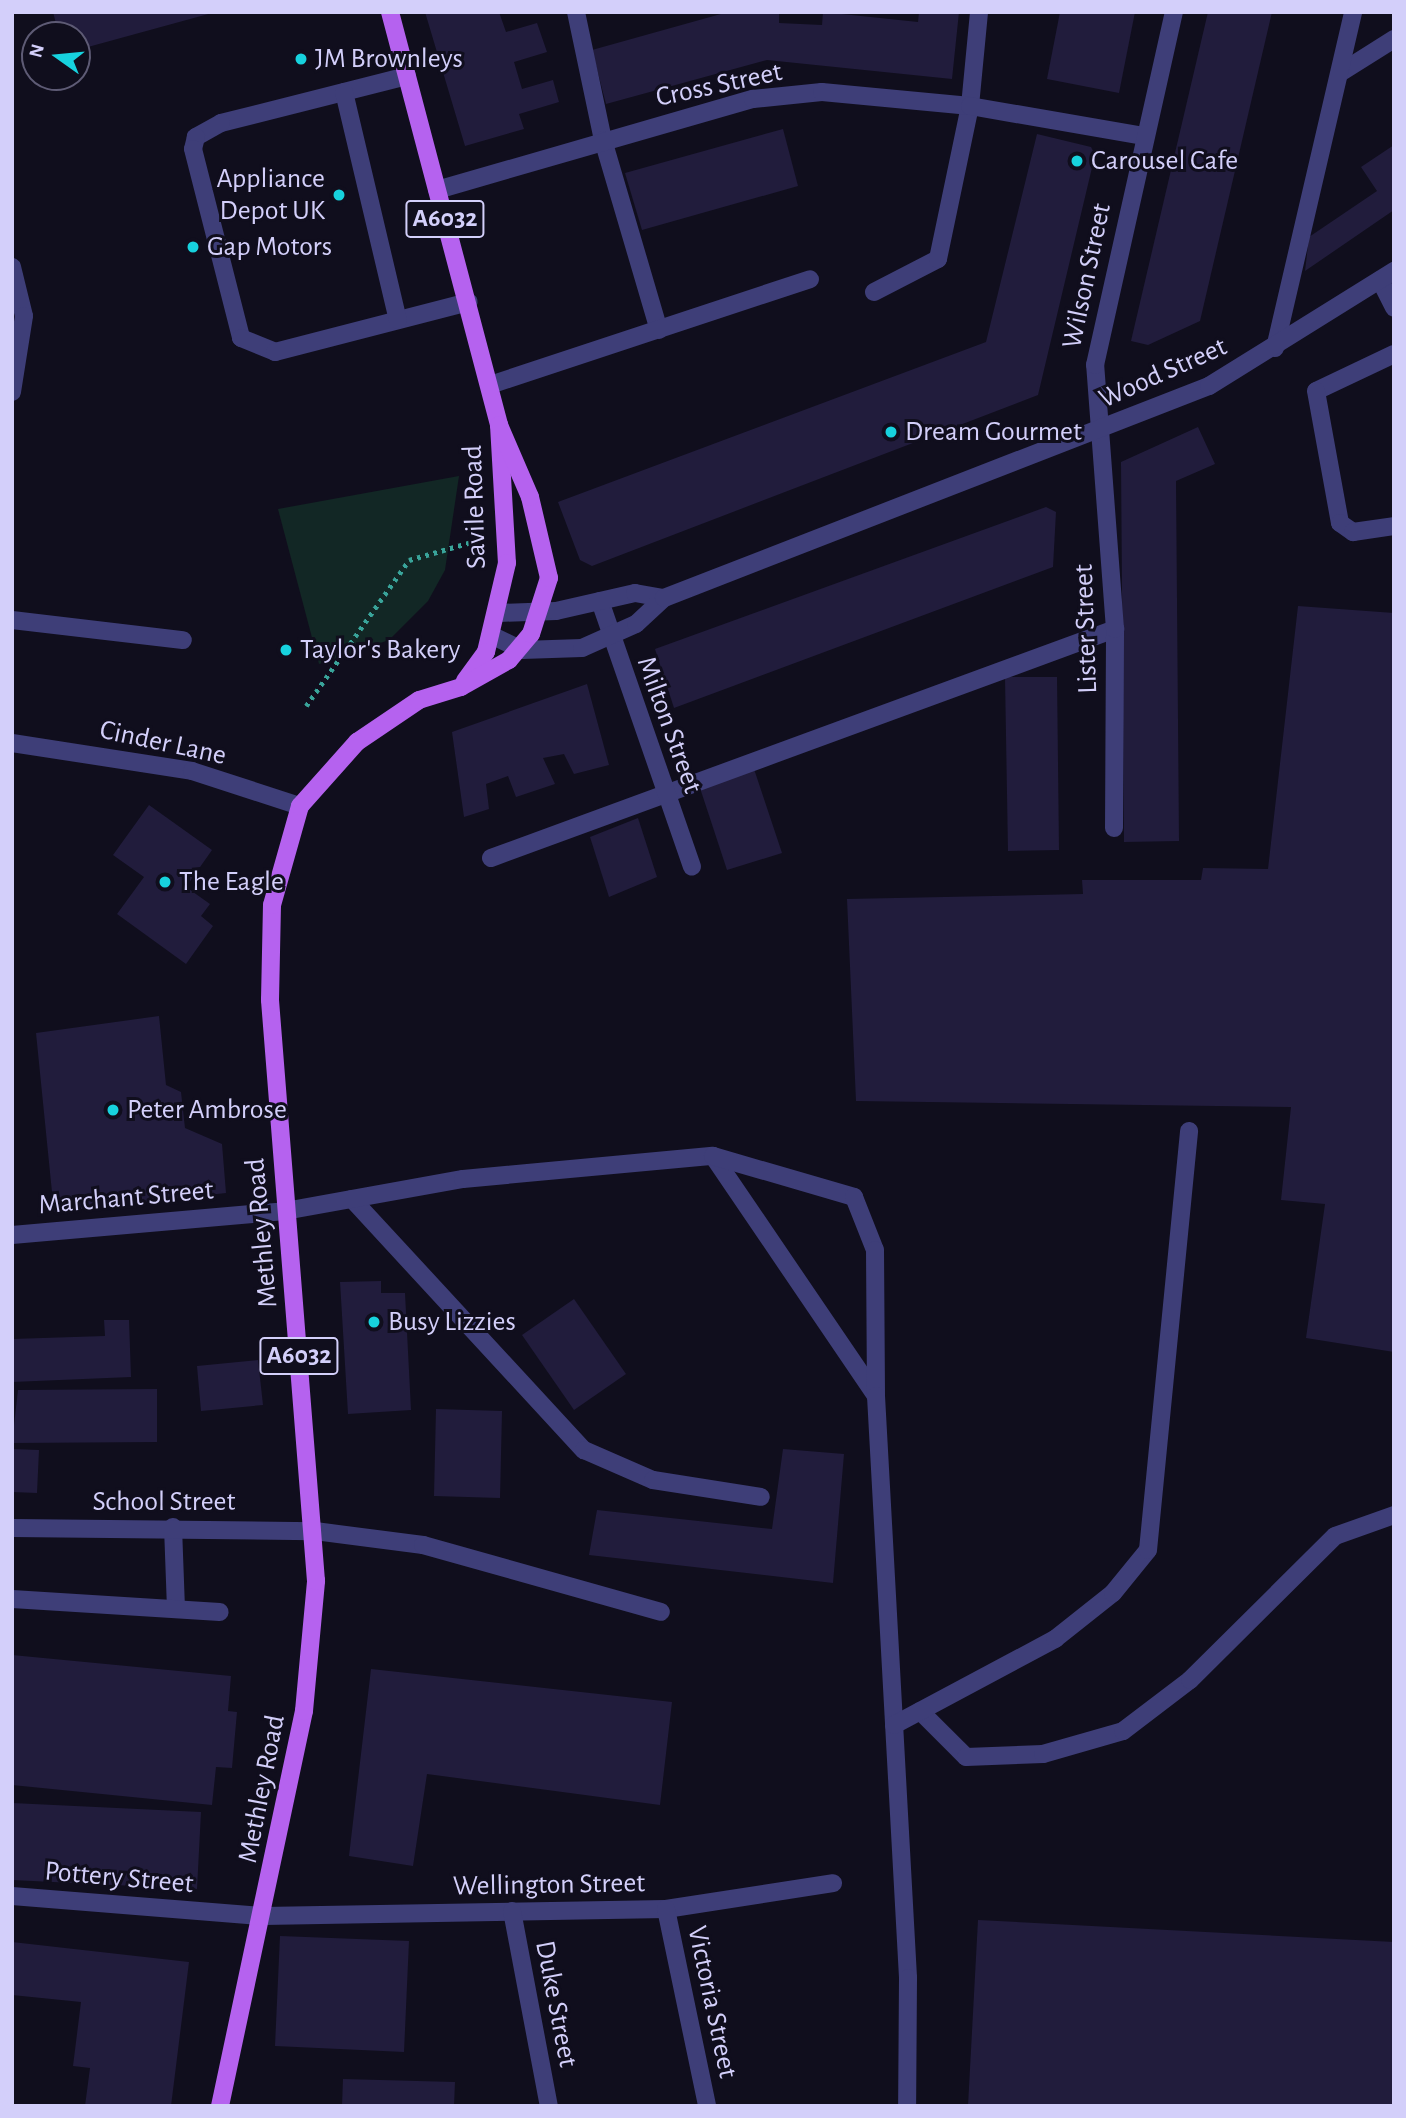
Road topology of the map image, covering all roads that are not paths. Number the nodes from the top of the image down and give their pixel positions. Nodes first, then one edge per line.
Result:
1 (390, 12) edge
2 (576, 12) edge
3 (979, 12) edge
4 (1174, 12) edge
5 (1353, 12) edge
6 (1394, 39) edge
7 (1340, 73) junction
8 (407, 76) junction
9 (344, 92) junction
10 (970, 106) junction
11 (1144, 136) junction
12 (603, 140) junction
13 (437, 190) junction
14 (12, 267) edge
15 (1387, 276) edge
16 (810, 279) dead end
17 (874, 292) dead end
18 (469, 302) junction
19 (1394, 308) edge
20 (398, 320) junction
21 (659, 330) junction
22 (1275, 348) junction
23 (1394, 354) edge
24 (490, 386) junction
25 (12, 391) edge
26 (499, 425) junction
27 (1102, 428) junction
28 (1394, 526) edge
29 (664, 598) junction
30 (600, 601) junction
31 (540, 611) junction
32 (499, 613) junction
33 (12, 620) edge
34 (1115, 629) junction
35 (491, 635) junction
36 (609, 636) junction
37 (183, 640) dead end
38 (522, 650) junction
39 (461, 687) junction
40 (12, 743) edge
41 (666, 794) junction
42 (300, 806) junction
43 (1114, 828) dead end
44 (491, 858) dead end
45 (692, 866) dead end
46 (1189, 1131) dead end
47 (713, 1156) junction
48 (352, 1199) junction
49 (285, 1210) junction
50 (12, 1235) edge
51 (876, 1396) junction
52 (761, 1497) dead end
53 (1394, 1515) edge
54 (173, 1527) junction
55 (12, 1528) edge
56 (316, 1531) junction
57 (12, 1599) edge
58 (176, 1609) junction
59 (220, 1612) dead end
60 (661, 1612) dead end
61 (920, 1711) junction
62 (894, 1725) junction
63 (833, 1883) dead end
64 (12, 1896) edge
65 (666, 1909) junction
66 (512, 1911) junction
67 (263, 1916) junction
68 (220, 2106) edge
69 (549, 2106) edge
70 (707, 2106) edge
71 (906, 2106) edge

1 - 8 main road, Savile Road / A6032
2 - 12 street
3 - 10 street
4 - 11 street, Wilson Street
5 - 7 street
6 - 7 street
7 - 22 street
8 - 9 street
8 - 13 main road, Savile Road / A6032
9 - 20 street
9 - 20 street
10 - 11 street, Cross Street
10 - 12 street, Cross Street
10 - 17 street
11 - 27 street, Wilson Street
12 - 13 street, Cross Street
12 - 21 street
13 - 18 main road, Savile Road / A6032
14 - 25 street
15 - 19 street
15 - 22 street, Wood Street
16 - 21 street
18 - 20 street
18 - 24 main road, Savile Road / A6032
21 - 24 street
22 - 27 street, Wood Street
23 - 28 street
24 - 26 main road, Savile Road / A6032
26 - 31 main road, Savile Road / A6032
26 - 32 main road, Savile Road / A6032
27 - 29 street, Wood Street
27 - 34 street, Lister Street
29 - 30 street, Wood Street
29 - 36 street, Wood Street
30 - 31 street, Wood Street
30 - 36 street, Milton Street
31 - 32 street, Wood Street
31 - 38 main road, Savile Road / A6032
32 - 35 main road, Savile Road / A6032
33 - 37 street
34 - 41 street
34 - 43 street, Lister Street
35 - 38 street, Wood Street
35 - 39 main road, Savile Road / A6032
36 - 38 street, Wood Street
36 - 41 street, Milton Street
38 - 39 main road, A6032
39 - 42 main road, Methley Road / A6032
40 - 42 street, Cinder Lane
41 - 44 street
41 - 45 street, Milton Street
42 - 49 main road, Methley Road / A6032
46 - 61 street
47 - 48 street, Marchant Street
47 - 51 street
47 - 51 street
48 - 49 street, Marchant Street
48 - 52 street
49 - 50 street, Marchant Street
49 - 56 main road, Methley Road / A6032
51 - 62 street
53 - 61 street
54 - 55 street, School Street
54 - 56 street, School Street
54 - 58 street
56 - 60 street, School Street
56 - 67 main road, Methley Road / A6032
57 - 58 street
58 - 59 street
61 - 62 street
62 - 71 street
63 - 65 street, Wellington Street
64 - 67 street, Pottery Street
65 - 66 street, Wellington Street
65 - 70 street, Victoria Street
66 - 67 street, Wellington Street
66 - 69 street, Duke Street
67 - 68 main road, Methley Road / A6032

